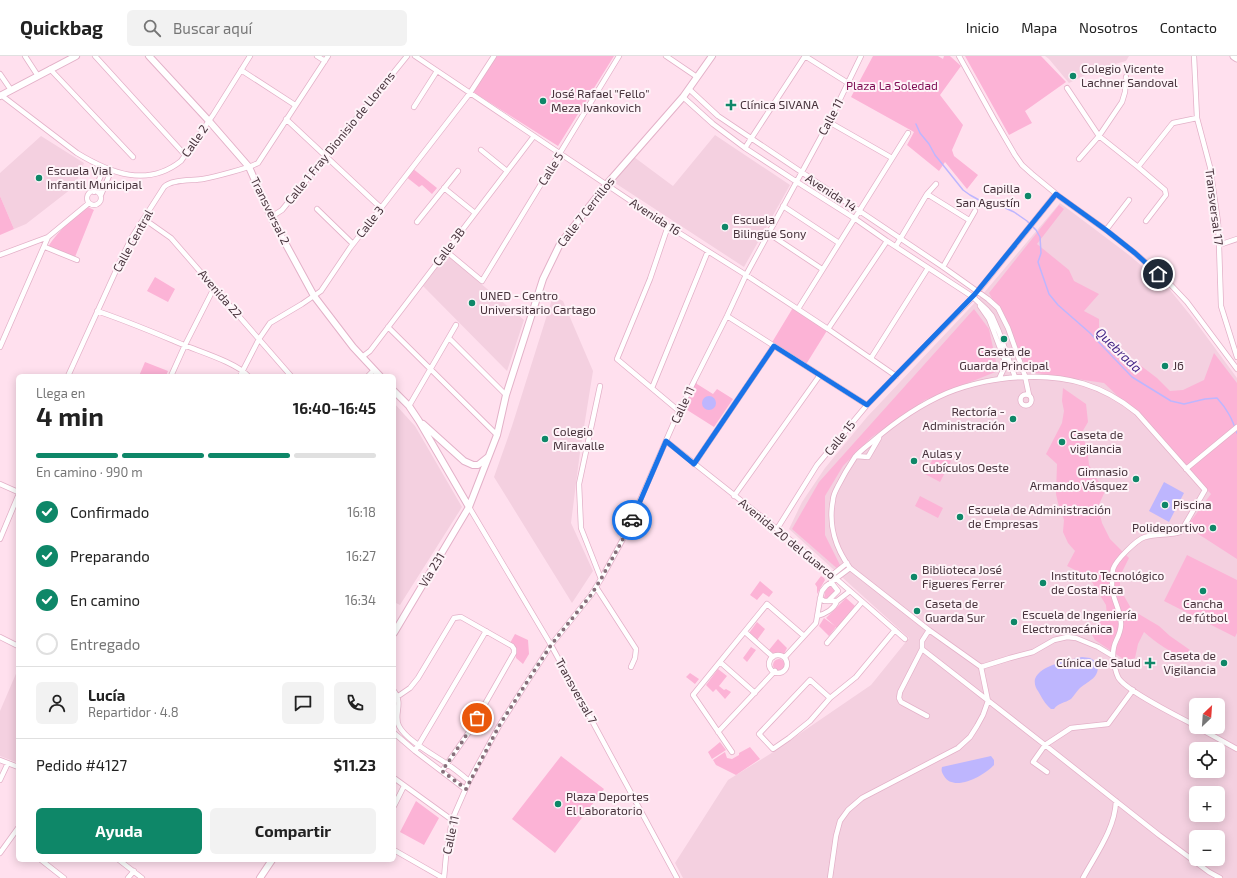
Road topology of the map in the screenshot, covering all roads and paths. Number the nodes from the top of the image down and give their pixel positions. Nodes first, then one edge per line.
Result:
1 (25, 56) edge
2 (76, 56) edge
3 (94, 56) edge
4 (149, 56) edge
5 (250, 56) edge
6 (317, 56) edge
7 (328, 56) edge
8 (407, 56) edge
9 (415, 56) edge
10 (493, 56) edge
11 (619, 56) edge
12 (666, 56) edge
13 (712, 56) edge
14 (805, 56) edge
15 (861, 56) edge
16 (959, 56) edge
17 (1194, 56) edge
18 (1234, 56) edge
19 (1237, 58) edge
20 (325, 61) junction
21 (50, 69) junction
22 (241, 70) junction
23 (438, 71) junction
24 (0, 74) edge
25 (38, 76) junction
26 (697, 77) junction
27 (1126, 77) dead end
28 (848, 83) junction
29 (1067, 88) dead end
30 (689, 89) junction
31 (11, 90) junction
32 (470, 93) junction
33 (0, 95) edge
34 (683, 97) junction
35 (295, 105) junction
36 (414, 107) dead end
37 (1197, 118) junction
38 (286, 119) junction
39 (209, 121) junction
40 (828, 122) junction
41 (908, 133) dead end
42 (534, 136) junction
43 (1099, 136) junction
44 (751, 139) junction
45 (745, 148) junction
46 (481, 150) dead end
47 (560, 154) junction
48 (186, 155) junction
49 (326, 155) junction
50 (133, 157) dead end
51 (892, 158) junction
52 (1080, 159) dead end
53 (249, 167) junction
54 (1138, 167) junction
55 (104, 168) junction
56 (111, 171) junction
57 (458, 171) dead end
58 (507, 171) junction
59 (801, 173) junction
60 (796, 182) junction
61 (936, 184) dead end
62 (606, 185) junction
63 (444, 188) junction
64 (94, 192) junction
65 (927, 194) junction
66 (1056, 194) junction
67 (101, 195) junction
68 (1129, 200) dead end
69 (89, 202) junction
70 (783, 206) junction
71 (381, 208) junction
72 (317, 209) dead end
73 (859, 211) junction
74 (975, 211) dead end
75 (475, 213) junction
76 (271, 217) junction
77 (854, 218) junction
78 (144, 219) junction
79 (969, 220) junction
80 (1146, 221) dead end
81 (417, 222) dead end
82 (668, 226) junction
83 (1106, 230) junction
84 (768, 233) junction
85 (48, 237) junction
86 (900, 239) junction
87 (1237, 239) edge
88 (887, 241) junction
89 (839, 243) junction
90 (353, 244) junction
91 (1219, 245) junction
92 (896, 246) junction
93 (45, 247) junction
94 (446, 251) junction
95 (708, 251) junction
96 (0, 255) edge
97 (77, 260) dead end
98 (943, 267) junction
99 (928, 268) junction
100 (822, 269) junction
101 (746, 275) junction
102 (214, 288) junction
103 (978, 291) junction
104 (314, 296) junction
105 (973, 297) junction
106 (977, 301) junction
107 (798, 309) junction
108 (97, 311) junction
109 (727, 316) junction
110 (456, 325) dead end
111 (388, 328) junction
112 (828, 329) junction
113 (449, 338) junction
114 (258, 339) junction
115 (184, 345) junction
116 (774, 346) junction
117 (0, 347) edge
118 (362, 357) junction
119 (1237, 357) edge
120 (871, 358) junction
121 (1237, 369) edge
122 (243, 370) junction
123 (374, 370) junction
124 (431, 370) junction
125 (69, 374) edge
126 (172, 374) edge
127 (241, 374) edge
128 (246, 374) edge
129 (289, 374) edge
130 (370, 374) edge
131 (378, 374) edge
132 (820, 375) junction
133 (896, 376) junction
134 (1025, 376) junction
135 (1015, 377) junction
136 (999, 379) junction
137 (600, 386) dead end
138 (652, 388) junction
139 (396, 393) edge
140 (506, 395) junction
141 (1029, 395) dead end
142 (867, 405) junction
143 (409, 406) junction
144 (679, 411) junction
145 (419, 422) junction
146 (1237, 427) edge
147 (881, 434) junction
148 (496, 435) junction
149 (666, 441) junction
150 (489, 456) junction
151 (856, 456) junction
152 (694, 464) junction
153 (1186, 469) junction
154 (0, 484) edge
155 (16, 491) edge
156 (734, 496) junction
157 (16, 501) edge
158 (469, 507) junction
159 (777, 529) junction
160 (0, 539) edge
161 (847, 563) junction
162 (850, 568) junction
163 (832, 575) junction
164 (601, 579) junction
165 (836, 579) junction
166 (831, 582) junction
167 (596, 587) junction
168 (850, 590) junction
169 (820, 598) junction
170 (828, 601) junction
171 (837, 601) junction
172 (862, 602) junction
173 (817, 616) junction
174 (396, 630) edge
175 (895, 630) junction
176 (929, 630) junction
177 (486, 631) junction
178 (745, 632) junction
179 (804, 636) junction
180 (0, 638) edge
181 (905, 639) dead end
182 (827, 643) dead end
183 (16, 645) edge
184 (551, 645) junction
185 (922, 649) junction
186 (1113, 656) junction
187 (773, 657) junction
188 (785, 657) junction
189 (720, 662) junction
190 (631, 667) dead end
191 (982, 668) junction
192 (775, 671) junction
193 (1133, 690) junction
194 (755, 693) junction
195 (396, 697) edge
196 (830, 698) junction
197 (988, 701) junction
198 (927, 716) dead end
199 (1189, 722) edge
200 (718, 732) junction
201 (1210, 734) edge
202 (396, 735) edge
203 (418, 745) junction
204 (1046, 745) junction
205 (1237, 749) edge
206 (415, 751) junction
207 (732, 752) dead end
208 (0, 760) edge
209 (8, 763) junction
210 (447, 764) junction
211 (16, 766) edge
212 (442, 771) junction
213 (1047, 772) dead end
214 (0, 780) edge
215 (396, 780) edge
216 (469, 781) junction
217 (404, 786) junction
218 (466, 789) junction
219 (1116, 801) junction
220 (396, 802) edge
221 (452, 820) junction
222 (16, 831) edge
223 (396, 851) edge
224 (0, 853) edge
225 (44, 862) edge
226 (122, 862) edge
227 (271, 862) edge
228 (134, 871) junction
229 (64, 878) edge
230 (128, 878) edge
231 (142, 878) edge
232 (260, 878) edge
233 (444, 878) edge
234 (677, 878) edge
235 (830, 878) edge
236 (1083, 878) edge
237 (1220, 878) edge

1 - 25 street
2 - 21 main road
3 - 48 street
4 - 39 main road, Transversal 2
5 - 22 street, Calle 2
6 - 20 street
7 - 20 street
8 - 49 street, Calle 1 Fray Dionisio de Llorens
9 - 23 street, Avenida 16
10 - 32 street, Calle 3
11 - 47 street, Calle 5
12 - 26 street
13 - 26 main road, Calle 7 Cerrillos
14 - 28 street
14 - 44 street
15 - 28 street, Calle 11
16 - 66 street
17 - 37 street, Transversal 17
18 - 19 main road
20 - 35 street
21 - 25 main road
21 - 50 street
22 - 35 street
22 - 39 street, Calle 2
23 - 32 street, Avenida 16
23 - 36 street
24 - 31 street
25 - 31 main road
26 - 30 main road, Calle 7 Cerrillos
27 - 43 street
28 - 40 street, Calle 11
29 - 43 street
30 - 34 main road, Calle 7 Cerrillos
30 - 44 street, Avenida 14
31 - 33 main road
32 - 42 street, Avenida 16
32 - 71 street, Calle 3
33 - 55 street, Calle 2
34 - 45 street, Avenida 14
34 - 62 main road, Calle 7 Cerrillos
35 - 38 street
37 - 54 street
37 - 91 street, Transversal 17
38 - 49 street
38 - 53 street
39 - 48 street, Calle 2
39 - 53 main road, Transversal 2
40 - 51 street
40 - 59 street, Calle 11
41 - 51 street
42 - 47 street, Avenida 16
42 - 58 street, Calle 3B
43 - 52 street
43 - 54 street
44 - 45 street
44 - 59 street, Avenida 14
45 - 60 street, Avenida 14
46 - 58 street
47 - 62 street, Avenida 16
47 - 94 street, Calle 5
48 - 56 street, Calle 2
49 - 71 street
49 - 76 street, Calle 1 Fray Dionisio de Llorens
51 - 73 street
53 - 76 main road, Transversal 2
53 - 78 street, Calle Central
54 - 80 street
55 - 56 street, Calle 2
55 - 64 street
56 - 67 street
57 - 63 street
58 - 75 street, Calle 3B
59 - 60 street, Calle 11
59 - 73 street, Avenida 14
60 - 70 street, Calle 11
60 - 77 street, Avenida 14
61 - 65 street
62 - 82 street, Avenida 16
62 - 140 main road, Calle 7 Cerrillos
63 - 75 street
63 - 81 street
64 - 67 street
64 - 69 street
65 - 79 street
65 - 86 street
66 - 83 street
66 - 103 street, Calle 15
67 - 69 street
68 - 83 street
69 - 85 street
70 - 84 street, Calle 11
70 - 89 street
71 - 90 street, Calle 3
72 - 90 street
73 - 77 street
73 - 86 street, Avenida 14
74 - 79 street
75 - 94 street, Calle 3B
76 - 104 main road, Transversal 2
77 - 88 street, Avenida 14
77 - 89 street
78 - 102 street, Avenida 22
78 - 108 street, Calle Central
79 - 98 street
82 - 95 street, Avenida 16
82 - 138 street
83 - 121 street
84 - 100 street
84 - 101 street, Calle 11
85 - 93 street
85 - 96 street
86 - 92 street
86 - 98 street, Avenida 14
87 - 91 street
88 - 92 street, Avenida 14
88 - 112 street
89 - 100 street
90 - 104 street, Calle 3
91 - 119 street, Transversal 17
92 - 99 street, Avenida 14
93 - 97 street
93 - 117 street
94 - 111 street, Calle 3B
95 - 101 street, Avenida 16
95 - 138 street
98 - 103 street, Avenida 14
99 - 105 street, Avenida 14
99 - 120 street
100 - 107 street
101 - 107 street, Avenida 16
101 - 109 street, Calle 11
102 - 114 street, Avenida 22
102 - 115 street
103 - 105 street, Calle 15
103 - 134 street, Avenida 14
104 - 114 street, Calle 3
104 - 118 main road, Transversal 2
105 - 106 street, Avenida 14
105 - 133 street, Calle 15
106 - 135 street
106 - 136 street
107 - 112 street, Avenida 16
108 - 115 street
108 - 125 street, Calle Central
109 - 116 street
109 - 144 street, Calle 11
110 - 113 street
111 - 118 street, Calle 3B
111 - 124 street
112 - 120 street, Avenida 16
113 - 124 street
113 - 140 street
114 - 122 street, Calle 3
114 - 129 street, Avenida 22
115 - 122 street
115 - 126 street
116 - 132 street
116 - 152 street
118 - 123 main road, Transversal 2
120 - 133 street, Avenida 16
122 - 127 street, Calle 3
122 - 128 street
123 - 130 street
123 - 131 main road, Transversal 2
124 - 143 street
124 - 148 street
132 - 142 street
132 - 156 street
133 - 142 street, Calle 15
134 - 135 street
134 - 141 street, Avenida 14
134 - 153 street
135 - 136 street
136 - 147 street
137 - 164 street
138 - 144 street
139 - 143 main road
140 - 148 main road, Calle 7 Cerrillos
142 - 159 street, Calle 15
143 - 145 main road
144 - 149 street, Calle 11
145 - 150 main road
145 - 158 main road
146 - 153 street
147 - 151 street
147 - 151 street
148 - 150 main road, Calle 7 Cerrillos
149 - 152 street, Avenida 20 del Guarco
149 - 164 street, Calle 11
150 - 158 main road, Calle 7 Cerrillos
151 - 161 street
152 - 156 street, Avenida 20 del Guarco
153 - 186 street
154 - 155 street
156 - 159 street, Avenida 20 del Guarco
157 - 160 street
158 - 174 main road, Vía 231
158 - 184 street, Transversal 7
159 - 163 street, Avenida 20 del Guarco
161 - 162 street
161 - 163 street
162 - 165 street
162 - 176 street
163 - 165 street, Avenida 20 del Guarco
164 - 167 street, Calle 11
165 - 166 street
165 - 168 street, Avenida 20 del Guarco
166 - 169 street
166 - 170 street
167 - 184 street, Calle 11
167 - 190 street
168 - 171 street
168 - 172 street, Avenida 20 del Guarco
169 - 170 street
169 - 173 street
170 - 171 street
171 - 173 street
172 - 175 street, Avenida 20 del Guarco
172 - 182 street
173 - 179 street
175 - 181 street, Avenida 20 del Guarco
175 - 196 street
176 - 185 street
176 - 191 street
177 - 195 street
177 - 203 street
177 - 210 street
178 - 179 street
178 - 187 street
178 - 189 street
179 - 188 street
180 - 183 street
184 - 216 street, Calle 11
184 - 234 street, Transversal 7
185 - 197 street
185 - 198 street
186 - 191 street
186 - 193 street
187 - 188 street
187 - 192 street
188 - 192 street
189 - 194 street
189 - 200 street
191 - 197 street
192 - 194 street
193 - 199 street
193 - 204 street
194 - 200 street
195 - 203 street
196 - 196 street
197 - 204 street
197 - 235 street
200 - 207 street
201 - 205 street
202 - 206 street
203 - 206 street
203 - 210 street
204 - 213 street
204 - 219 street
206 - 212 street
208 - 209 street
209 - 211 street
209 - 214 street
210 - 212 street
210 - 216 street
212 - 218 street
215 - 217 street
216 - 218 street, Calle 11
217 - 220 street
217 - 221 street
218 - 221 street, Calle 11
219 - 236 street
219 - 237 street
221 - 233 street, Calle 11
222 - 224 street
223 - 233 street
225 - 229 street
226 - 228 street
227 - 232 main road
228 - 230 street
228 - 231 street

